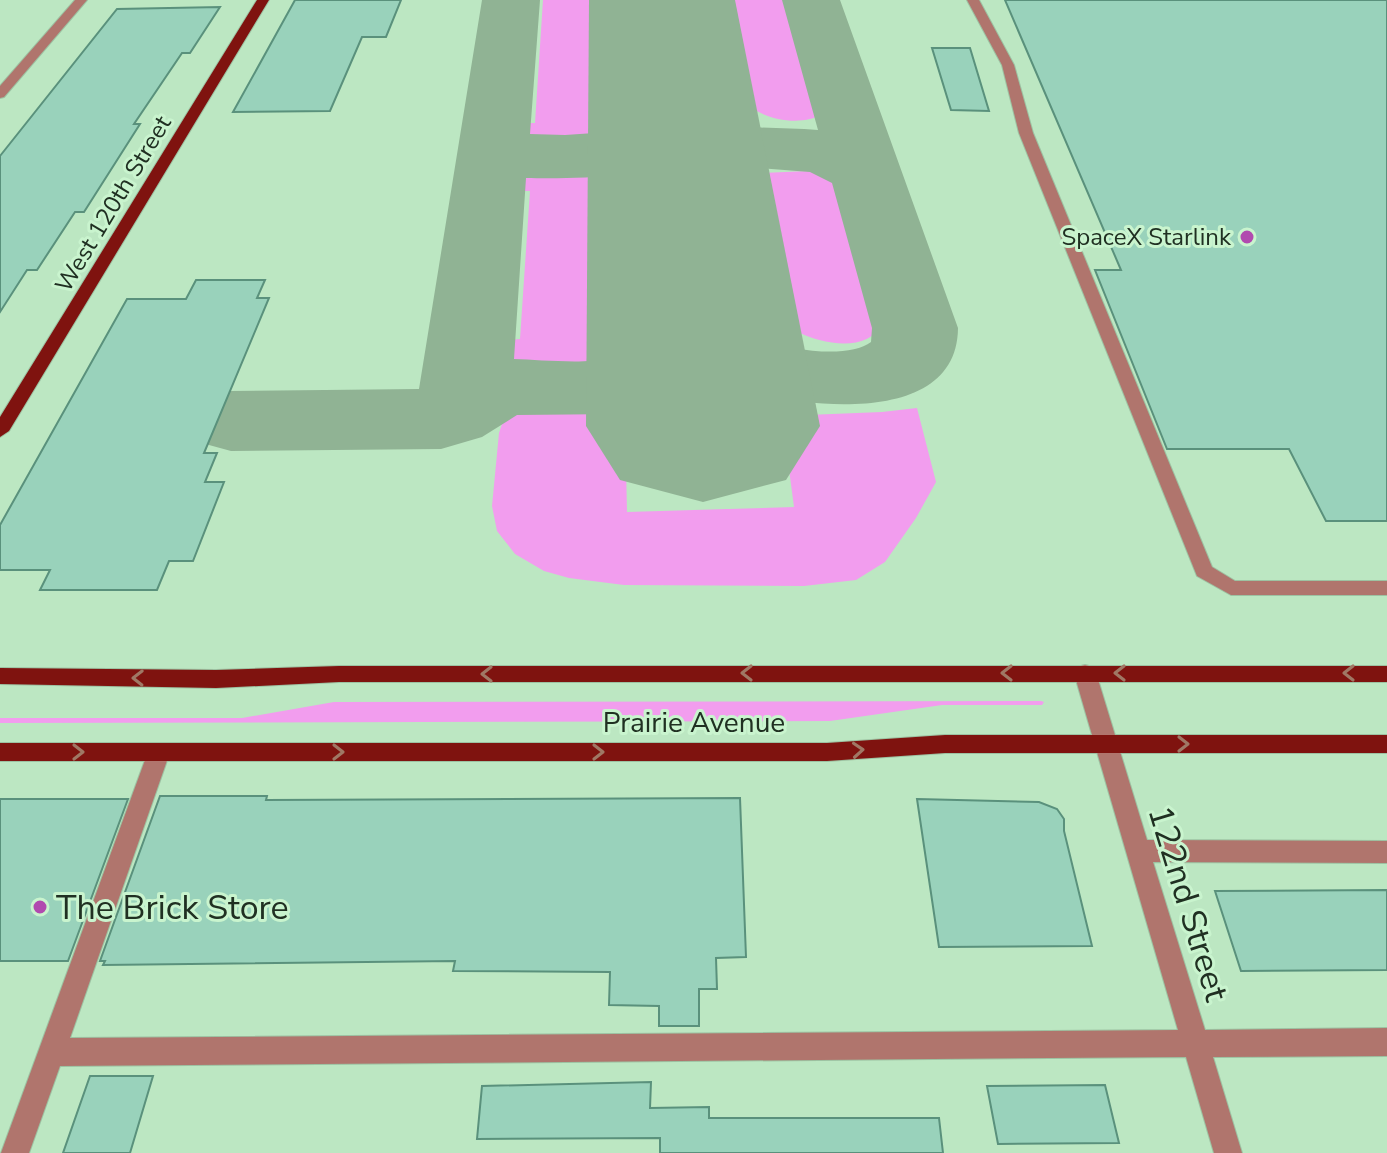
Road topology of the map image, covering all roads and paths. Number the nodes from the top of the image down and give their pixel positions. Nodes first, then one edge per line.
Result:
1 (81, 0) edge
2 (263, 0) edge
3 (973, 0) edge
4 (0, 94) edge
5 (0, 431) edge
6 (1387, 588) edge
7 (1085, 673) junction
8 (1387, 674) edge
9 (0, 676) edge
10 (1105, 744) junction
11 (1387, 744) edge
12 (0, 752) edge
13 (159, 752) junction
14 (1138, 851) junction
15 (1387, 852) edge
16 (1196, 1042) junction
17 (1387, 1042) edge
18 (50, 1052) junction
19 (15, 1153) edge
20 (1228, 1153) edge

1 - 4 street
2 - 5 main road, West 120th Street
3 - 6 street
8 -> 7 main road, Prairie Avenue
7 -> 9 main road, Prairie Avenue
7 - 10 street, 122nd Street
10 -> 11 main road, Prairie Avenue
13 -> 10 main road, Prairie Avenue
10 - 14 street, 122nd Street
12 -> 13 main road, Prairie Avenue
13 - 18 street
14 - 15 street
14 - 16 street, 122nd Street
16 - 17 street
16 - 18 street
16 - 20 street, 122nd Street
18 - 19 street

